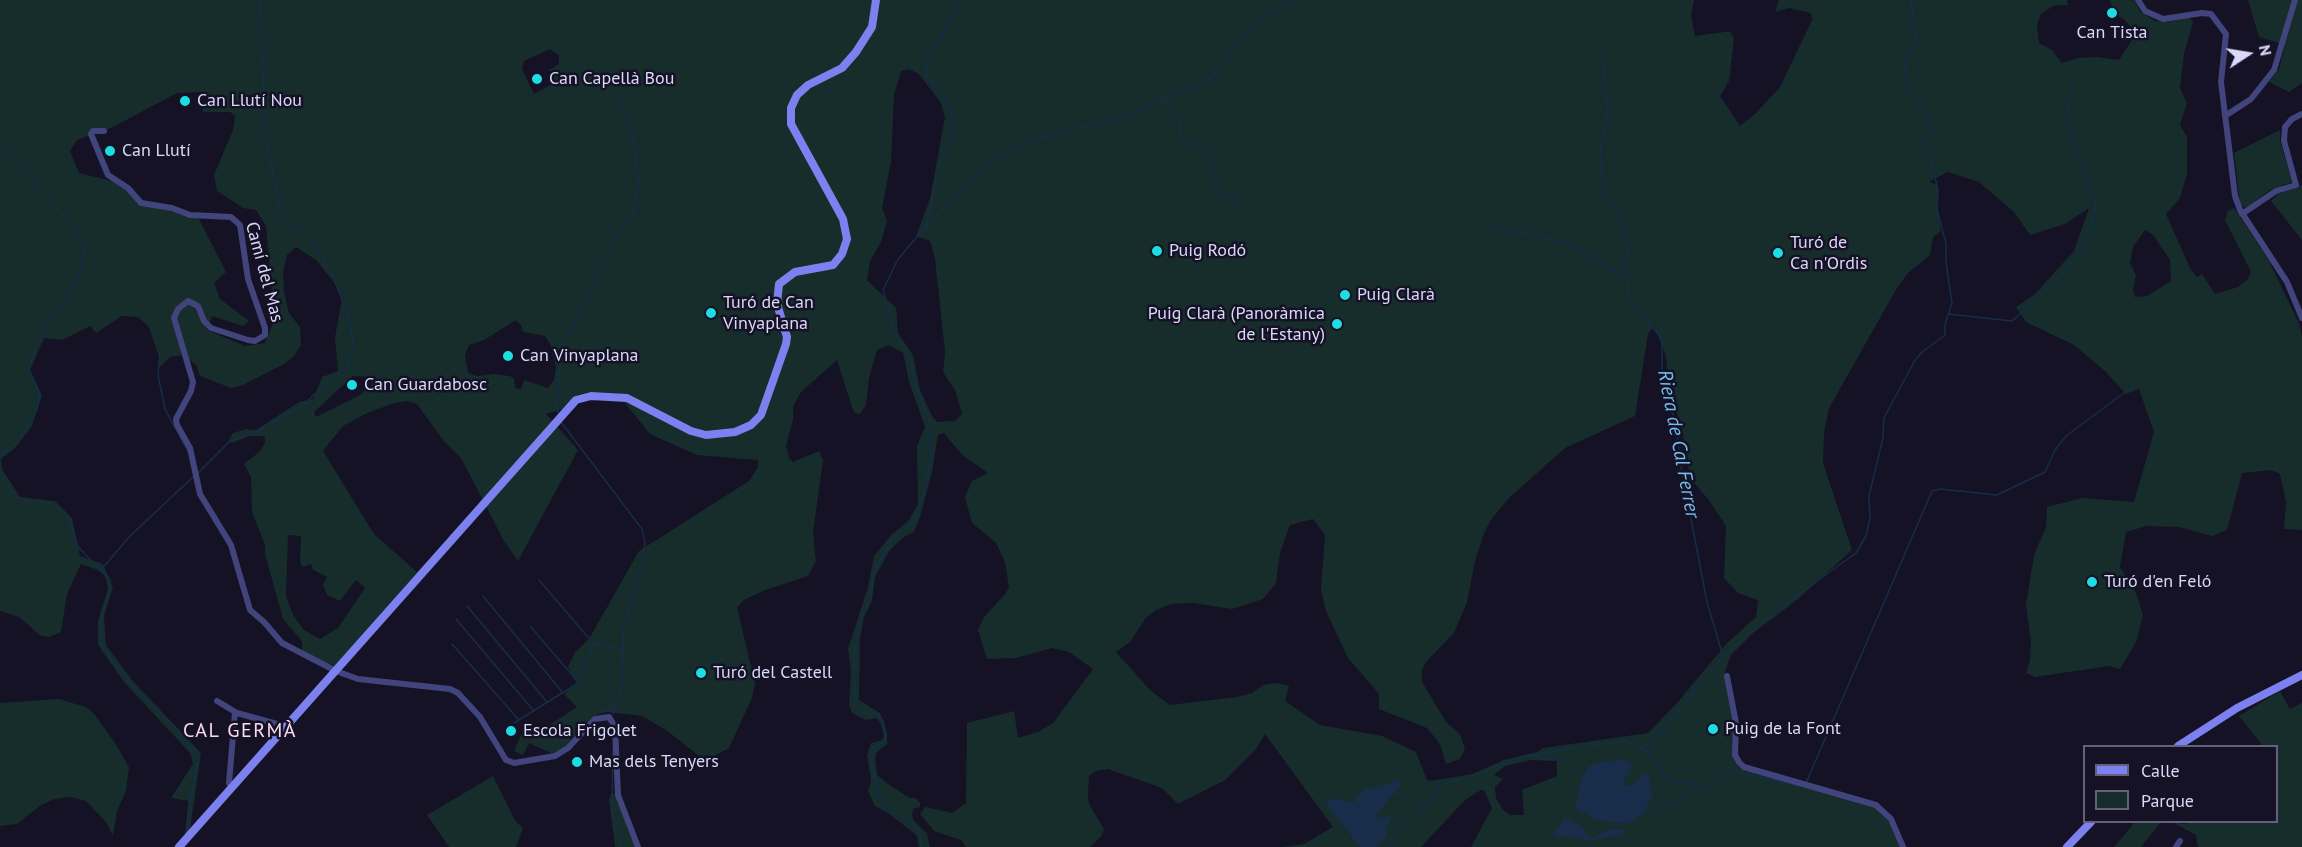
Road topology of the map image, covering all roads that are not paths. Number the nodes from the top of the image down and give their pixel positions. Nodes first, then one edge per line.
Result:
1 (876, 0) edge
2 (2138, 0) edge
3 (2295, 0) edge
4 (2302, 114) edge
5 (2225, 116) junction
6 (104, 131) dead end
7 (2299, 184) edge
8 (2242, 214) junction
9 (2302, 318) edge
10 (336, 671) junction
11 (2302, 675) edge
12 (1726, 676) dead end
13 (218, 701) dead end
14 (235, 712) junction
15 (284, 730) junction
16 (2181, 745) edge
17 (232, 787) junction
18 (2090, 823) edge
19 (179, 847) edge
20 (638, 847) edge
21 (1903, 847) edge
22 (2067, 847) edge

1 - 10 main road
2 - 5 street
3 - 5 street
4 - 7 street
5 - 8 street
6 - 10 street, Camí del Mas
7 - 8 street
8 - 9 street
10 - 15 main road
10 - 20 street
11 - 16 main road
12 - 21 street
13 - 14 street
14 - 15 street
14 - 17 street
15 - 17 main road
17 - 19 main road
18 - 22 main road

